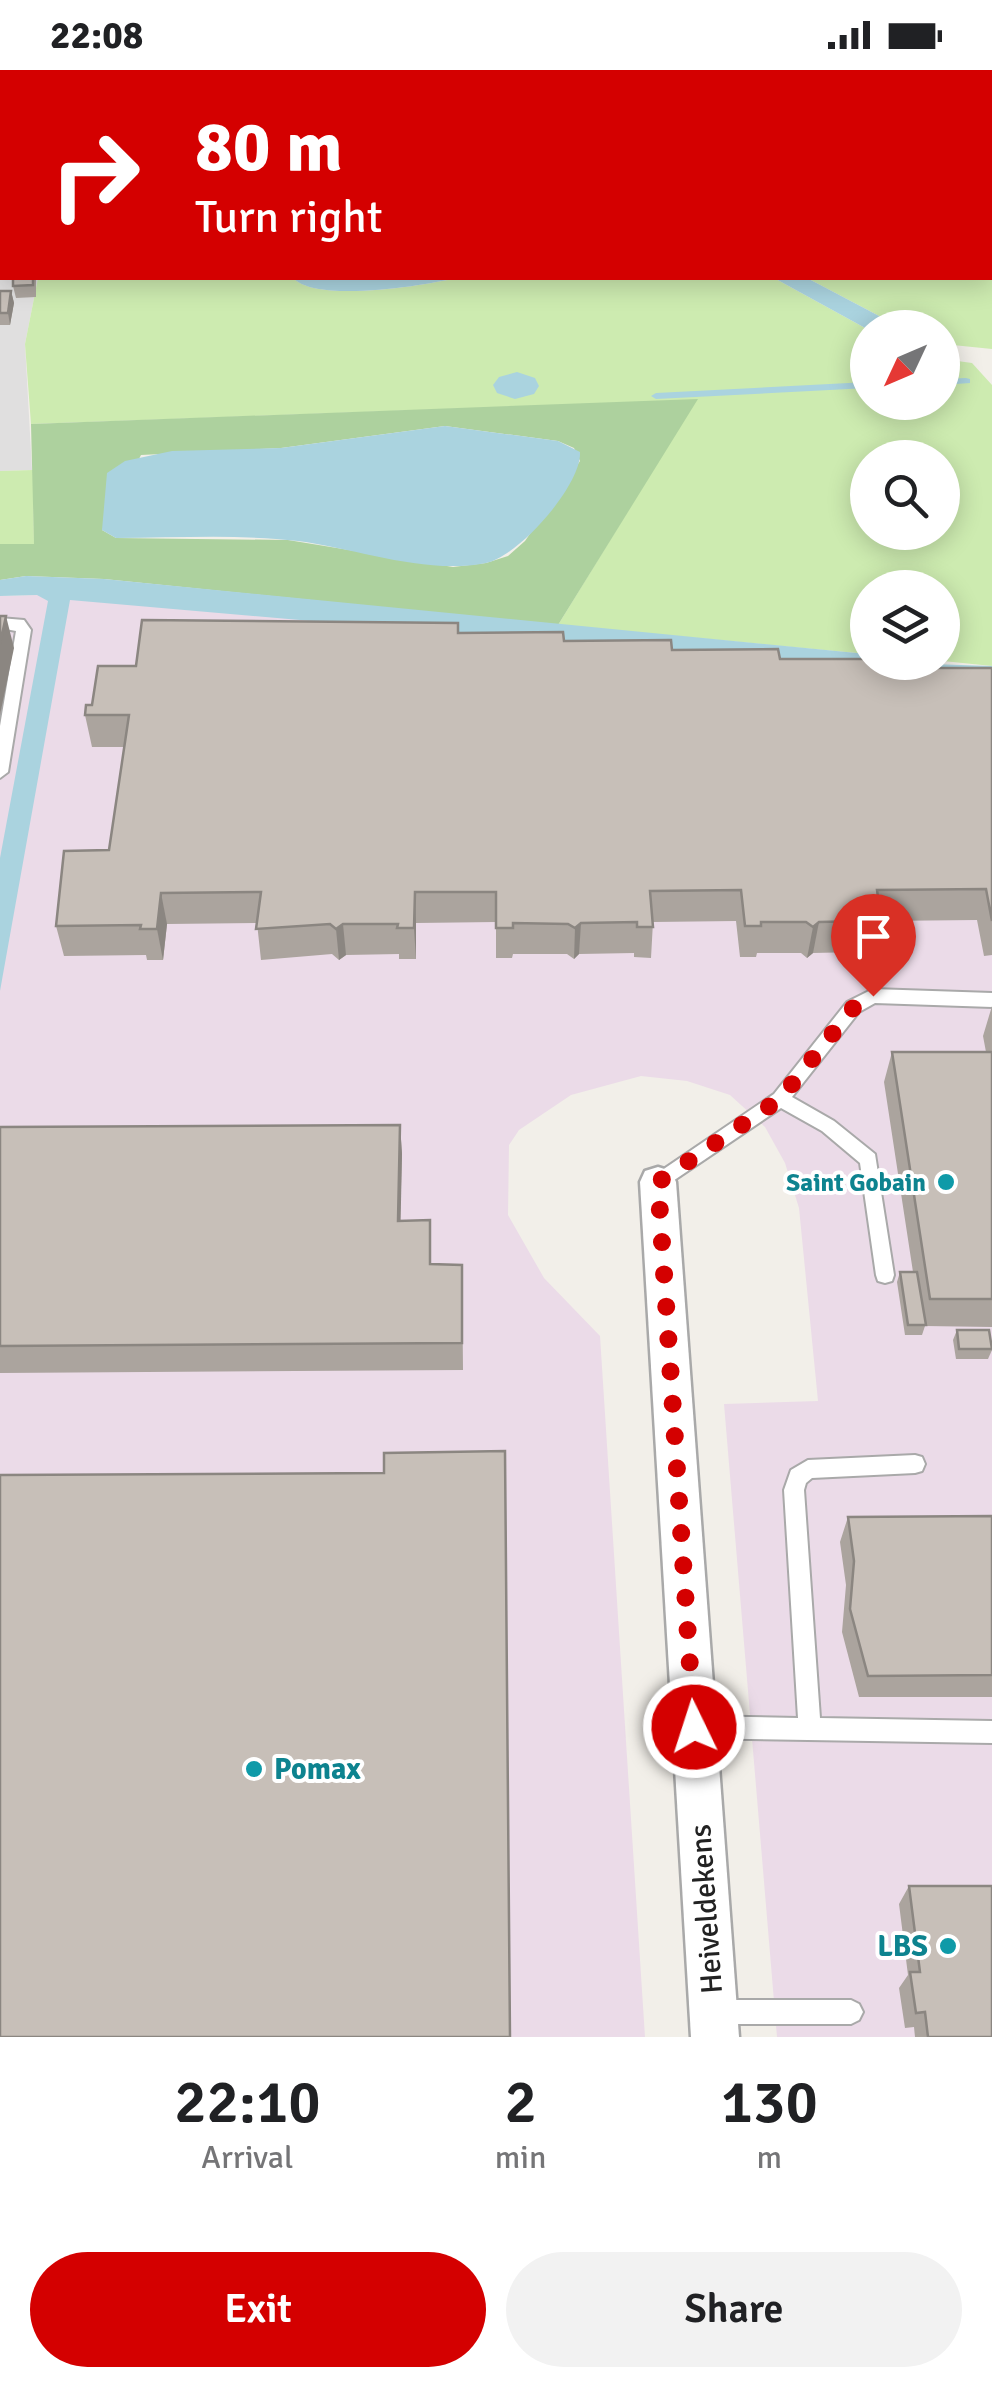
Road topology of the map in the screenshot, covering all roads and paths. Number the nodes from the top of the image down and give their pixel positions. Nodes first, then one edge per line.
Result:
1 (0, 623) edge
2 (0, 772) edge
3 (992, 1000) edge
4 (780, 1099) junction
5 (658, 1182) joint
6 (884, 1276) dead end
7 (915, 1464) dead end
8 (694, 1727) junction
9 (810, 1729) junction
10 (992, 1732) edge
11 (851, 2012) dead end
12 (714, 2025) edge

1 - 2 lane
3 - 4 lane
4 - 5 lane
4 - 6 lane
5 - 8 street, Heiveldekens
7 - 9 lane
8 - 9 lane
8 - 12 street, Heiveldekens
9 - 10 lane
11 - 12 lane

